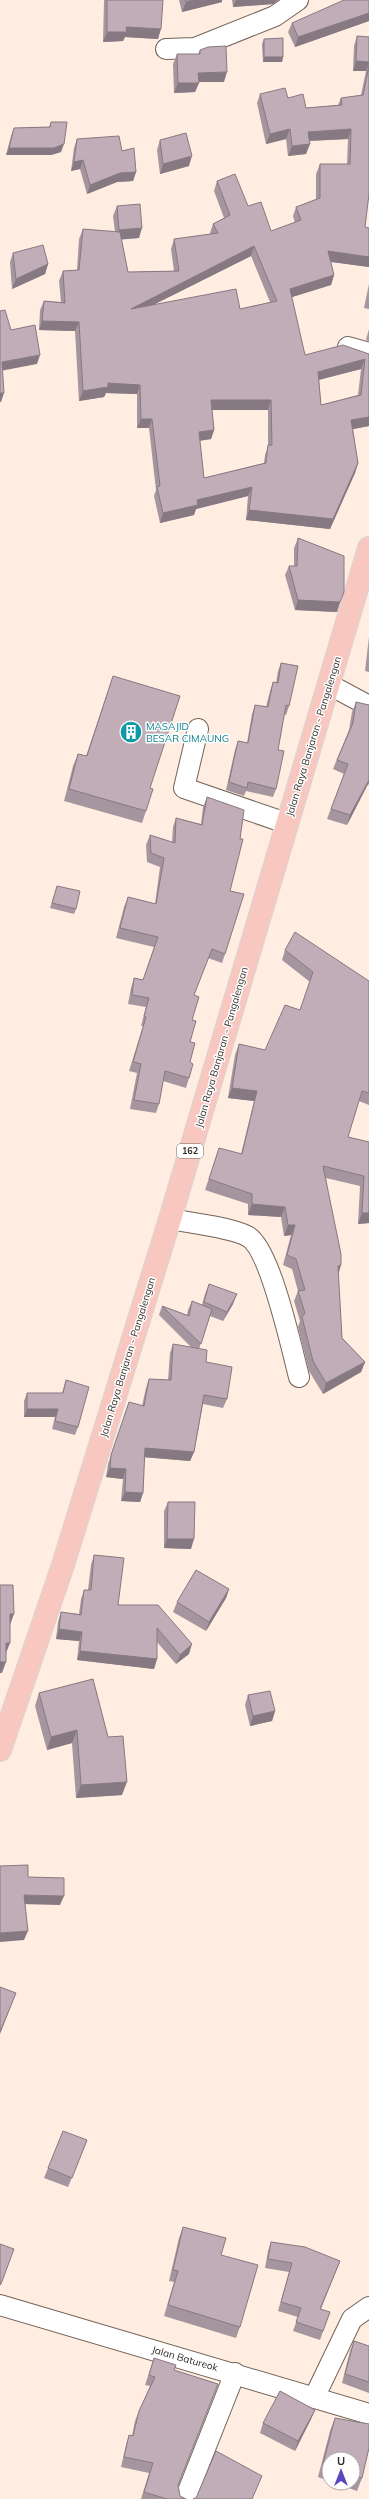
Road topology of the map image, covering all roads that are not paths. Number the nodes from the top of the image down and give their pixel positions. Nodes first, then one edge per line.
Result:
1 (298, 0) edge
2 (166, 49) dead end
3 (348, 347) edge
4 (369, 353) edge
5 (369, 548) edge
6 (330, 684) junction
7 (369, 706) edge
8 (198, 729) dead end
9 (286, 823) junction
10 (170, 1218) junction
11 (299, 1376) dead end
12 (0, 1750) edge
13 (0, 2305) edge
14 (369, 2307) edge
15 (235, 2373) junction
16 (314, 2398) junction
17 (369, 2414) edge
18 (185, 2499) edge

1 - 2 street
3 - 4 street
5 - 6 main road, Jalan Raya Banjaran - Pangalengan / 162
6 - 7 street
6 - 9 main road, Jalan Raya Banjaran - Pangalengan / 162
8 - 9 street
9 - 10 main road, Jalan Raya Banjaran - Pangalengan / 162
10 - 11 street
10 - 12 main road, Jalan Raya Banjaran - Pangalengan / 162
13 - 15 street, Jalan Batureok
14 - 16 street
15 - 16 street, Jalan Batureok
15 - 18 street
16 - 17 street, Jalan Batureok

